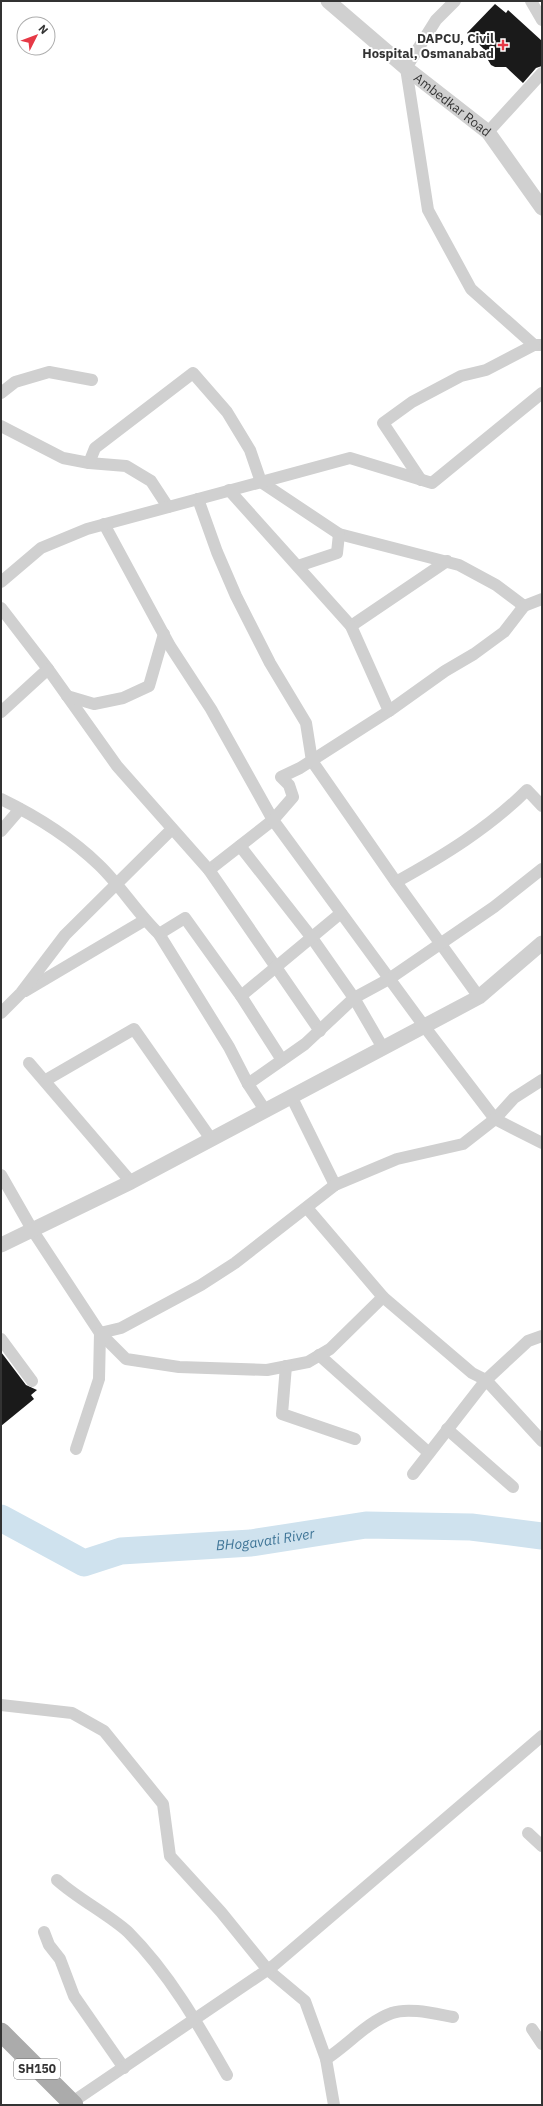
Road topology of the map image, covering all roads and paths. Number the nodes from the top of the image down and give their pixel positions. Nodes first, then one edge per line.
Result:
1 (328, 1) edge
2 (455, 1) edge
3 (532, 1) edge
4 (542, 20) edge
5 (406, 68) junction
6 (542, 73) edge
7 (488, 132) junction
8 (542, 208) edge
9 (538, 345) edge
10 (92, 380) dead end
11 (1, 393) edge
12 (542, 393) edge
13 (1, 426) edge
14 (89, 463) junction
15 (421, 480) junction
16 (261, 482) junction
17 (229, 490) junction
18 (198, 499) junction
19 (168, 506) junction
20 (104, 524) junction
21 (339, 534) junction
22 (447, 561) junction
23 (298, 566) junction
24 (1, 582) edge
25 (542, 599) edge
26 (524, 606) junction
27 (1, 608) edge
28 (351, 626) junction
29 (164, 634) junction
30 (48, 669) junction
31 (67, 696) junction
32 (389, 711) junction
33 (1, 712) edge
34 (312, 761) junction
35 (1, 799) edge
36 (542, 806) edge
37 (20, 809) junction
38 (273, 820) junction
39 (172, 829) junction
40 (1, 831) edge
41 (240, 846) junction
42 (542, 868) edge
43 (209, 870) junction
44 (396, 882) junction
45 (115, 883) junction
46 (341, 913) junction
47 (145, 920) junction
48 (159, 934) junction
49 (312, 938) junction
50 (440, 943) junction
51 (542, 943) edge
52 (274, 968) junction
53 (389, 978) junction
54 (21, 993) junction
55 (241, 996) junction
56 (478, 997) junction
57 (354, 998) junction
58 (1, 1013) edge
59 (424, 1026) junction
60 (320, 1031) junction
61 (383, 1048) junction
62 (282, 1060) junction
63 (29, 1063) dead end
64 (46, 1080) junction
65 (542, 1080) edge
66 (248, 1084) junction
67 (291, 1096) junction
68 (265, 1110) junction
69 (495, 1119) junction
70 (211, 1139) junction
71 (542, 1143) edge
72 (1, 1175) edge
73 (131, 1182) junction
74 (335, 1185) junction
75 (307, 1208) junction
76 (33, 1231) junction
77 (1, 1246) edge
78 (383, 1297) junction
79 (100, 1333) junction
80 (542, 1336) edge
81 (1, 1340) edge
82 (319, 1355) junction
83 (286, 1366) junction
84 (486, 1380) junction
85 (32, 1381) dead end
86 (447, 1429) junction
87 (355, 1439) dead end
88 (542, 1441) edge
89 (76, 1449) dead end
90 (429, 1453) junction
91 (413, 1474) dead end
92 (512, 1487) dead end
93 (1, 1706) edge
94 (542, 1736) edge
95 (528, 1833) dead end
96 (542, 1846) edge
97 (56, 1880) dead end
98 (44, 1932) dead end
99 (268, 1970) junction
100 (453, 2017) dead end
101 (195, 2019) junction
102 (532, 2029) dead end
103 (1, 2032) edge
104 (542, 2044) edge
105 (326, 2059) junction
106 (124, 2068) junction
107 (227, 2074) dead end
108 (71, 2104) edge
109 (334, 2105) edge

1 - 5 street, Ambedkar Road
2 - 5 street
3 - 4 street
5 - 7 street, Ambedkar Road
5 - 9 street
6 - 7 street
7 - 8 street, Ambedkar Road
9 - 15 street
10 - 11 street
12 - 15 street
13 - 14 street
14 - 16 street
14 - 19 street
15 - 16 street
16 - 17 street
16 - 21 street
17 - 18 street
17 - 23 street
18 - 19 street
18 - 34 street
19 - 20 street
20 - 24 street
20 - 29 street
21 - 22 street
21 - 23 street
22 - 26 street
22 - 28 street
23 - 28 street
25 - 26 street
26 - 32 street
27 - 30 street
28 - 32 street
29 - 31 street
29 - 38 street
30 - 31 street
30 - 33 street
31 - 39 street
32 - 34 street
34 - 38 street
34 - 44 street
35 - 37 street
36 - 44 street
37 - 40 street
37 - 45 street
38 - 41 street
38 - 46 street
39 - 43 street
39 - 45 street
41 - 43 street
41 - 49 street
42 - 50 street
43 - 52 street
44 - 50 street
45 - 47 street
45 - 54 street
46 - 49 street
46 - 53 street
47 - 48 street
47 - 54 street
48 - 55 street
48 - 66 street
49 - 52 street
49 - 57 street
50 - 53 street
50 - 56 street
51 - 56 street
52 - 55 street
52 - 60 street
53 - 57 street
53 - 59 street
54 - 58 street
55 - 62 street
56 - 59 street
57 - 60 street
57 - 61 street
59 - 61 street
59 - 69 street
60 - 62 street
61 - 67 street
62 - 66 street
63 - 64 street
64 - 70 street
64 - 73 street
65 - 69 street
66 - 68 street
67 - 68 street
67 - 74 street
68 - 70 street
69 - 71 street
69 - 74 street
70 - 73 street
72 - 76 street
73 - 76 street
74 - 75 street
75 - 78 street
75 - 79 street
76 - 77 street
76 - 79 street
78 - 82 street
78 - 84 street
79 - 83 street
79 - 89 street
80 - 84 street
81 - 85 street
82 - 83 street
82 - 90 street
83 - 87 street
84 - 86 street
84 - 88 street
86 - 90 street
86 - 92 street
90 - 91 street
93 - 99 street
94 - 99 street
95 - 96 street
97 - 101 street
98 - 106 street
99 - 101 street
99 - 105 street
100 - 105 street
101 - 106 street
101 - 107 street
102 - 104 street
103 - 108 main road, SH150
105 - 109 street
106 - 108 street

